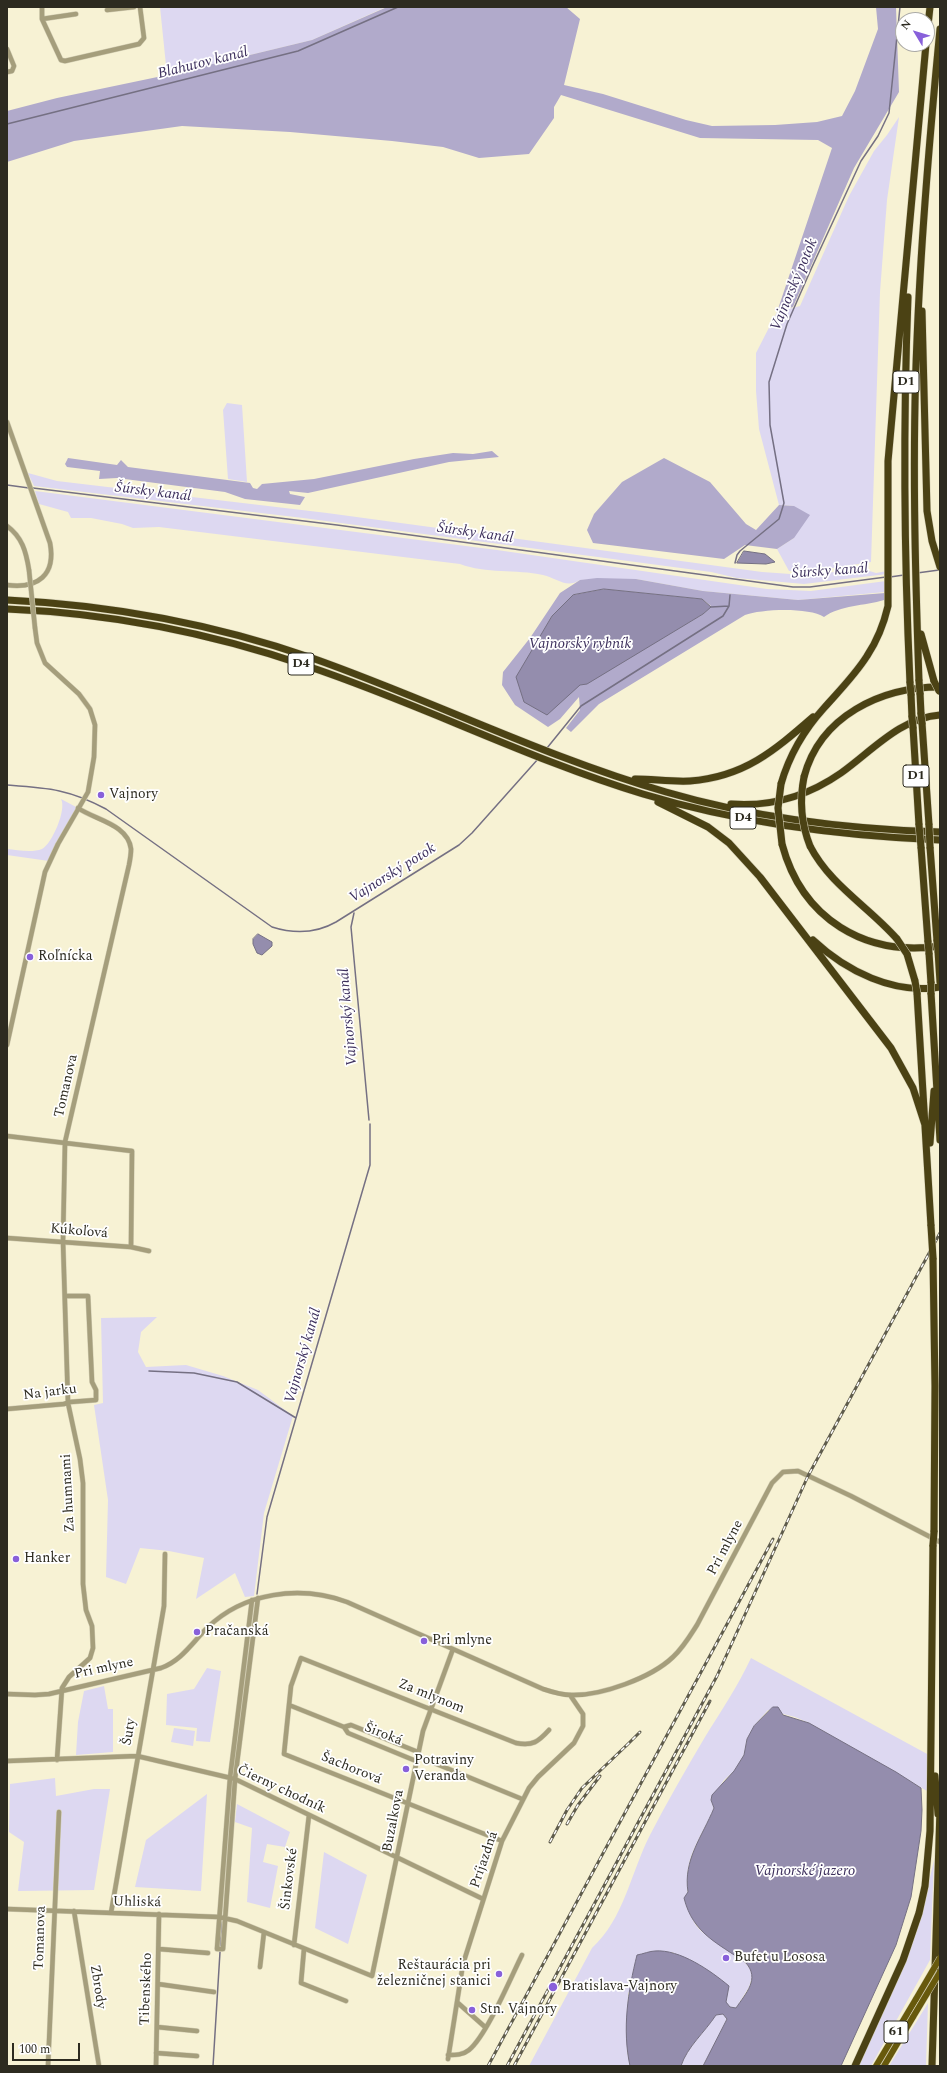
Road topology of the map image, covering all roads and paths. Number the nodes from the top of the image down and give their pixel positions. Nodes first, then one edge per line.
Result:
1 (42, 7) edge
2 (134, 7) edge
3 (140, 7) edge
4 (107, 10) dead end
5 (76, 14) dead end
6 (42, 19) junction
7 (940, 29) edge
8 (7, 49) edge
9 (925, 52) edge
10 (7, 72) edge
11 (911, 219) junction
12 (921, 257) junction
13 (7, 422) edge
14 (7, 526) edge
15 (940, 567) edge
16 (7, 585) edge
17 (7, 600) edge
18 (917, 602) junction
19 (7, 609) edge
20 (940, 690) edge
21 (823, 710) junction
22 (940, 715) edge
23 (628, 780) junction
24 (642, 794) junction
25 (704, 802) junction
26 (78, 808) junction
27 (940, 832) edge
28 (940, 840) edge
29 (797, 925) junction
30 (938, 946) edge
31 (940, 982) edge
32 (940, 987) edge
33 (7, 1045) edge
34 (936, 1065) junction
35 (925, 1125) junction
36 (7, 1136) edge
37 (940, 1140) edge
38 (65, 1142) junction
39 (928, 1167) junction
40 (7, 1238) edge
41 (63, 1241) junction
42 (131, 1247) junction
43 (149, 1251) dead end
44 (65, 1296) junction
45 (68, 1403) junction
46 (7, 1409) edge
47 (937, 1543) edge
48 (165, 1554) dead end
49 (258, 1598) junction
50 (252, 1600) junction
51 (453, 1649) junction
52 (152, 1670) junction
53 (63, 1690) junction
54 (7, 1694) edge
55 (570, 1695) junction
56 (289, 1705) junction
57 (430, 1709) junction
58 (344, 1727) junction
59 (549, 1730) dead end
60 (931, 1733) junction
61 (137, 1756) junction
62 (417, 1756) junction
63 (57, 1760) junction
64 (7, 1761) edge
65 (232, 1778) junction
66 (522, 1799) junction
67 (408, 1804) junction
68 (940, 1810) edge
69 (59, 1812) dead end
70 (309, 1815) junction
71 (939, 1832) edge
72 (502, 1841) junction
73 (398, 1858) junction
74 (483, 1899) junction
75 (7, 1908) edge
76 (54, 1910) junction
77 (74, 1912) junction
78 (111, 1913) junction
79 (159, 1914) junction
80 (219, 1918) junction
81 (225, 1919) junction
82 (264, 1932) junction
83 (294, 1944) junction
84 (159, 1949) junction
85 (304, 1949) junction
86 (208, 1953) dead end
87 (522, 1955) dead end
88 (940, 1958) edge
89 (260, 1967) dead end
90 (940, 1972) edge
91 (372, 1976) joint
92 (158, 1984) junction
93 (214, 1992) dead end
94 (346, 2001) dead end
95 (458, 2003) junction
96 (157, 2027) junction
97 (485, 2028) junction
98 (197, 2031) dead end
99 (156, 2053) junction
100 (197, 2056) dead end
101 (48, 2066) edge
102 (99, 2066) edge
103 (156, 2066) edge
104 (855, 2066) edge
105 (876, 2066) edge
106 (884, 2066) edge
107 (932, 2066) edge

1 - 6 street
2 - 4 street
3 - 6 street
5 - 6 street
7 - 12 highway, D1
8 - 10 street
9 - 11 highway, D1
11 - 21 highway
11 - 34 highway, D1, bridge
12 - 15 highway
12 - 18 highway, D1
13 - 16 street
14 - 26 street, bridge
17 - 23 highway, D4
18 - 20 highway, bridge
18 - 30 highway, D1, bridge
19 - 24 highway, D4
20 - 35 highway, bridge
21 - 23 highway
21 - 30 highway, bridge
22 - 25 highway
23 - 25 highway, D4
24 - 28 highway, D4
24 - 29 highway
25 - 27 highway, D4
26 - 33 street
26 - 38 street, Tomanova
29 - 32 highway
29 - 35 highway
30 - 31 highway, D1
34 - 37 highway, D1
34 - 39 highway
35 - 39 highway
36 - 38 street
38 - 41 street, Tomanova
38 - 42 street
39 - 47 highway, bridge
40 - 41 street, Kúkoľová
41 - 42 street, Kúkoľová
41 - 44 street, Tomanova
42 - 43 street, Kúkoľová
44 - 45 street, Tomanova
44 - 45 street, Na jarku
45 - 46 street, Na jarku
45 - 53 street, Za humnami
47 - 55 street, Pri mlyne
47 - 60 highway
48 - 52 street, Šuty
49 - 50 street, Pri mlyne
49 - 51 street, Pri mlyne
49 - 65 street
50 - 52 street, Pri mlyne
50 - 65 street
51 - 55 street, Pri mlyne
51 - 57 street, Buzalkova
52 - 53 street, Pri mlyne
52 - 61 street, Šuty
53 - 54 street, Pri mlyne
53 - 63 street
55 - 66 street, Príjazdná
56 - 57 street, Za mlynom
56 - 58 street, Široká
56 - 67 street, Šachorová
57 - 59 street, Za mlynom
57 - 62 street, Buzalkova
58 - 62 street, Široká
58 - 62 street, Široká
60 - 71 highway
60 - 104 highway
61 - 63 street, Čierny chodník
61 - 65 street, Čierny chodník
61 - 78 street, Šuty
62 - 66 street, Široká
62 - 67 street, Buzalkova
63 - 64 street, Čierny chodník
65 - 70 street, Čierny chodník
65 - 80 street
65 - 81 street
66 - 72 street, Príjazdná
67 - 72 street, Šachorová
67 - 73 street, Buzalkova
68 - 71 highway
69 - 76 street, Tomanova
70 - 73 street, Čierny chodník
70 - 83 street, Šinkovské
71 - 107 highway
72 - 74 street, Príjazdná
73 - 74 street, Čierny chodník
73 - 91 street, Buzalkova
74 - 95 street, Príjazdná
75 - 76 street, Uhliská
76 - 77 street, Uhliská
76 - 101 street, Tomanova
77 - 78 street, Uhliská
77 - 102 street, Zbrody
78 - 79 street, Uhliská
79 - 80 street, Uhliská
79 - 84 street, Tibenského
80 - 81 street, Uhliská
80 - 81 street
81 - 82 street, Uhliská
82 - 83 street, Uhliská
82 - 89 street
83 - 85 street, Uhliská
84 - 86 street
84 - 92 street, Tibenského
85 - 91 street, Uhliská
85 - 94 street
87 - 97 street
88 - 105 main road, 61, bridge
90 - 106 main road, 61, bridge
92 - 93 street
92 - 96 street, Tibenského
95 - 97 street
95 - 97 street, Príjazdná
96 - 98 street
96 - 99 street, Tibenského
99 - 100 street
99 - 103 street, Tibenského

